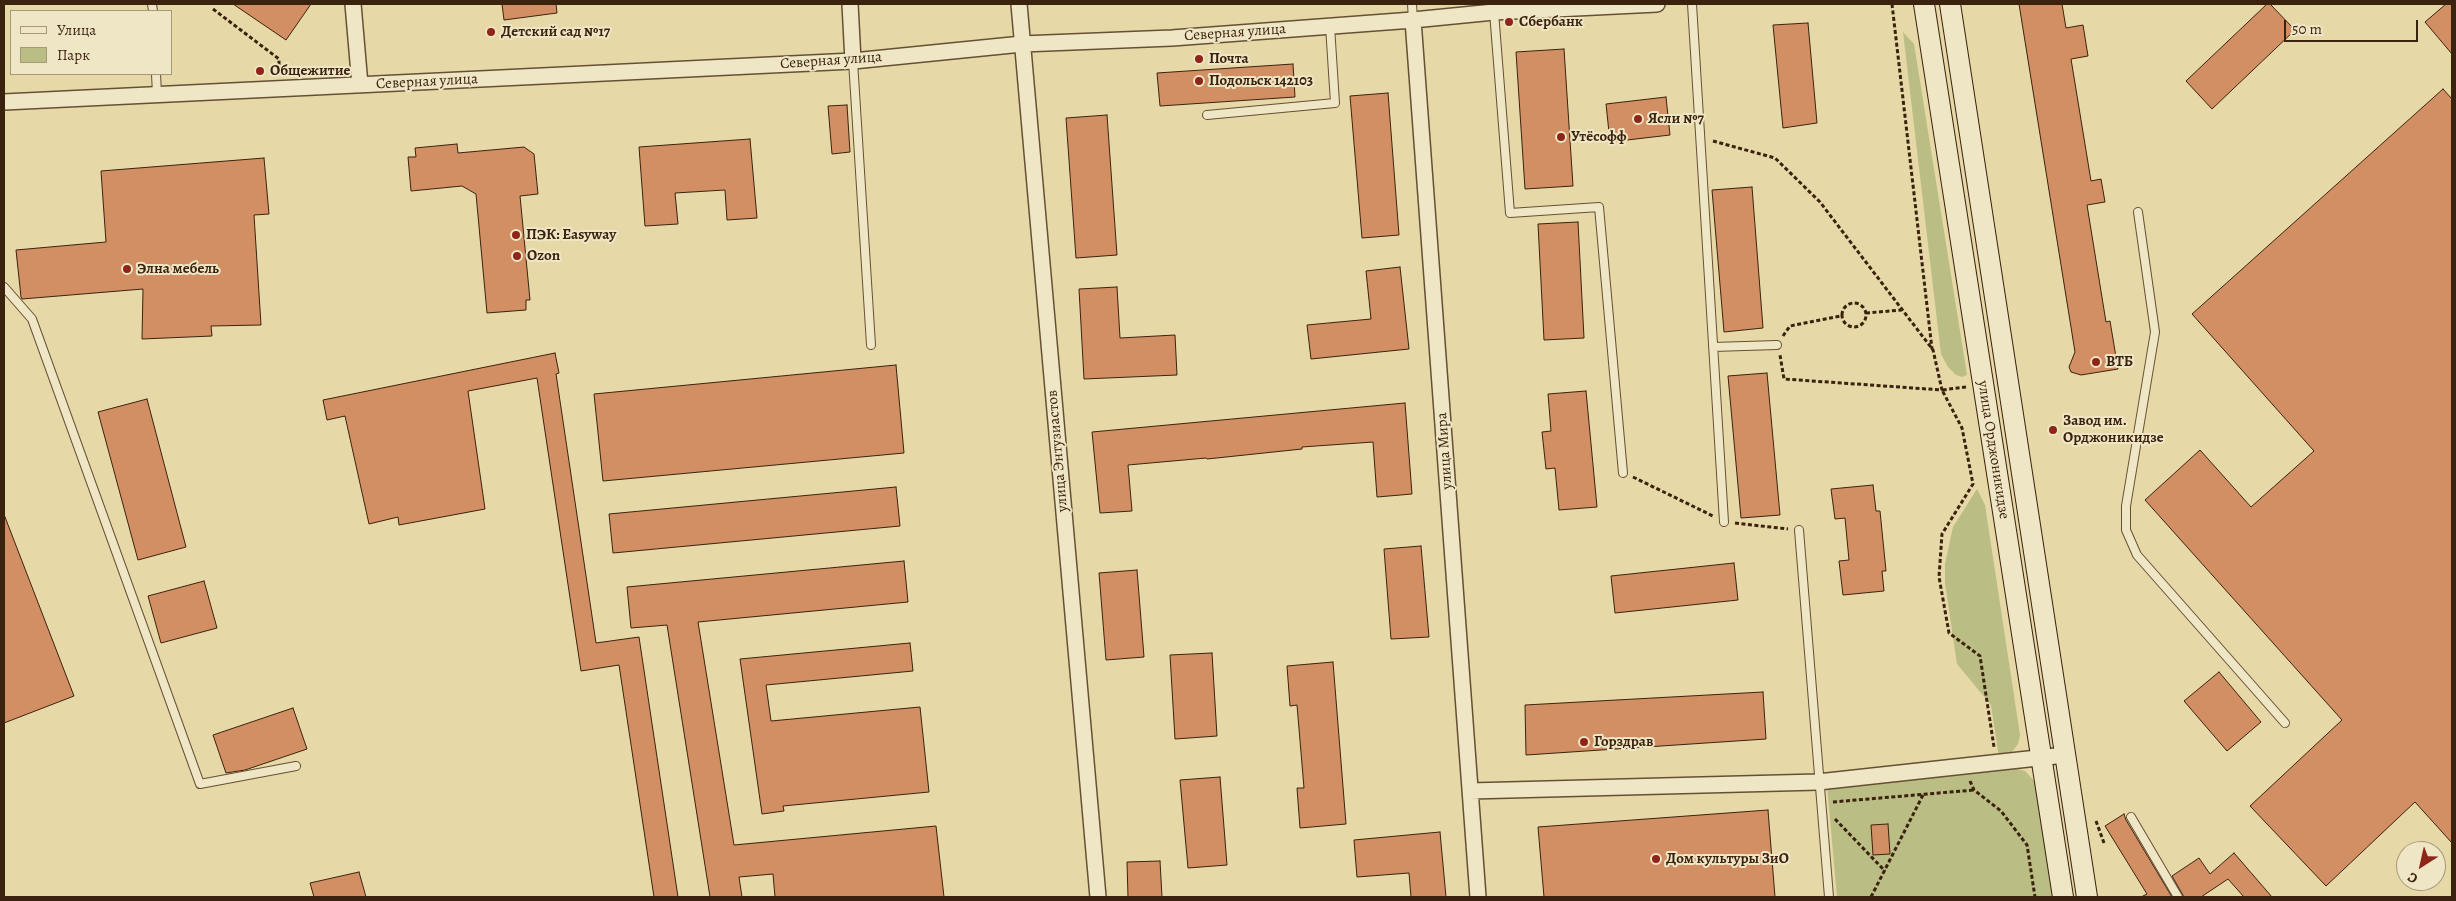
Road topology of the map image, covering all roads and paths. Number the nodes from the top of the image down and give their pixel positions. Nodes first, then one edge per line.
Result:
1 (353, 4) edge
2 (850, 4) edge
3 (1019, 4) edge
4 (1412, 4) edge
5 (1657, 4) edge
6 (1692, 4) edge
7 (1892, 4) edge
8 (1924, 4) edge
9 (1950, 4) edge
10 (213, 9) dead end
11 (1494, 12) junction
12 (1413, 20) junction
13 (1330, 26) junction
14 (1022, 44) junction
15 (853, 61) junction
16 (156, 75) edge
17 (360, 85) junction
18 (279, 88) junction
19 (157, 94) junction
20 (4, 102) edge
21 (1207, 115) dead end
22 (1700, 137) junction
23 (2138, 212) dead end
24 (4, 286) edge
25 (1902, 310) junction
26 (1866, 313) junction
27 (1841, 316) junction
28 (871, 345) dead end
29 (1777, 345) junction
30 (1713, 348) junction
31 (1932, 350) junction
32 (1983, 385) junction
33 (1942, 390) junction
34 (1623, 473) joint
35 (1724, 522) junction
36 (1799, 530) joint
37 (2285, 722) dead end
38 (1986, 751) dead end
39 (2065, 755) junction
40 (2041, 758) junction
41 (296, 766) dead end
42 (1962, 767) junction
43 (1818, 782) junction
44 (1974, 790) junction
45 (1470, 791) junction
46 (1923, 794) junction
47 (1820, 803) junction
48 (2131, 817) dead end
49 (1885, 871) junction
50 (2086, 890) edge
51 (1098, 897) edge
52 (1478, 897) edge
53 (1829, 897) edge
54 (1871, 897) edge
55 (2035, 897) edge
56 (2063, 897) edge
57 (2099, 897) edge
58 (2178, 897) edge

1 - 17 street
2 - 15 street
3 - 14 street, улица Энтузиастов
4 - 12 lane, улица Мира
5 - 11 street, Северная улица
6 - 22 lane
7 - 31 path
8 - 32 main road, улица Орджоникидзе
9 - 39 main road, улица Орджоникидзе
10 - 18 path
11 - 12 street, Северная улица
11 - 34 lane
12 - 13 street, Северная улица
12 - 45 street, улица Мира
13 - 14 street, Северная улица
13 - 21 lane
14 - 15 street, Северная улица
14 - 51 street, улица Энтузиастов
15 - 17 street, Северная улица
15 - 28 lane
16 - 19 lane
17 - 18 street, Северная улица
18 - 19 street, Северная улица
19 - 20 street, Северная улица
22 - 25 path
22 - 30 lane
23 - 37 lane
24 - 41 lane
25 - 26 path
25 - 31 path
26 - 27 path
26 - 27 path
27 - 29 path
29 - 30 lane
29 - 33 path
30 - 35 lane
31 - 33 path
32 - 33 path
32 - 40 main road, улица Орджоникидзе
33 - 38 path
34 - 35 path
35 - 36 path
36 - 43 lane
39 - 40 street
39 - 50 main road, улица Орджоникидзе
40 - 42 street
40 - 56 main road, улица Орджоникидзе
42 - 43 street
42 - 44 path
43 - 45 street
43 - 47 lane
44 - 46 path
44 - 55 path
45 - 52 street, улица Мира
46 - 47 path
46 - 49 path
47 - 49 path
47 - 53 lane
48 - 58 lane
49 - 54 path
50 - 57 main road, улица Орджоникидзе

